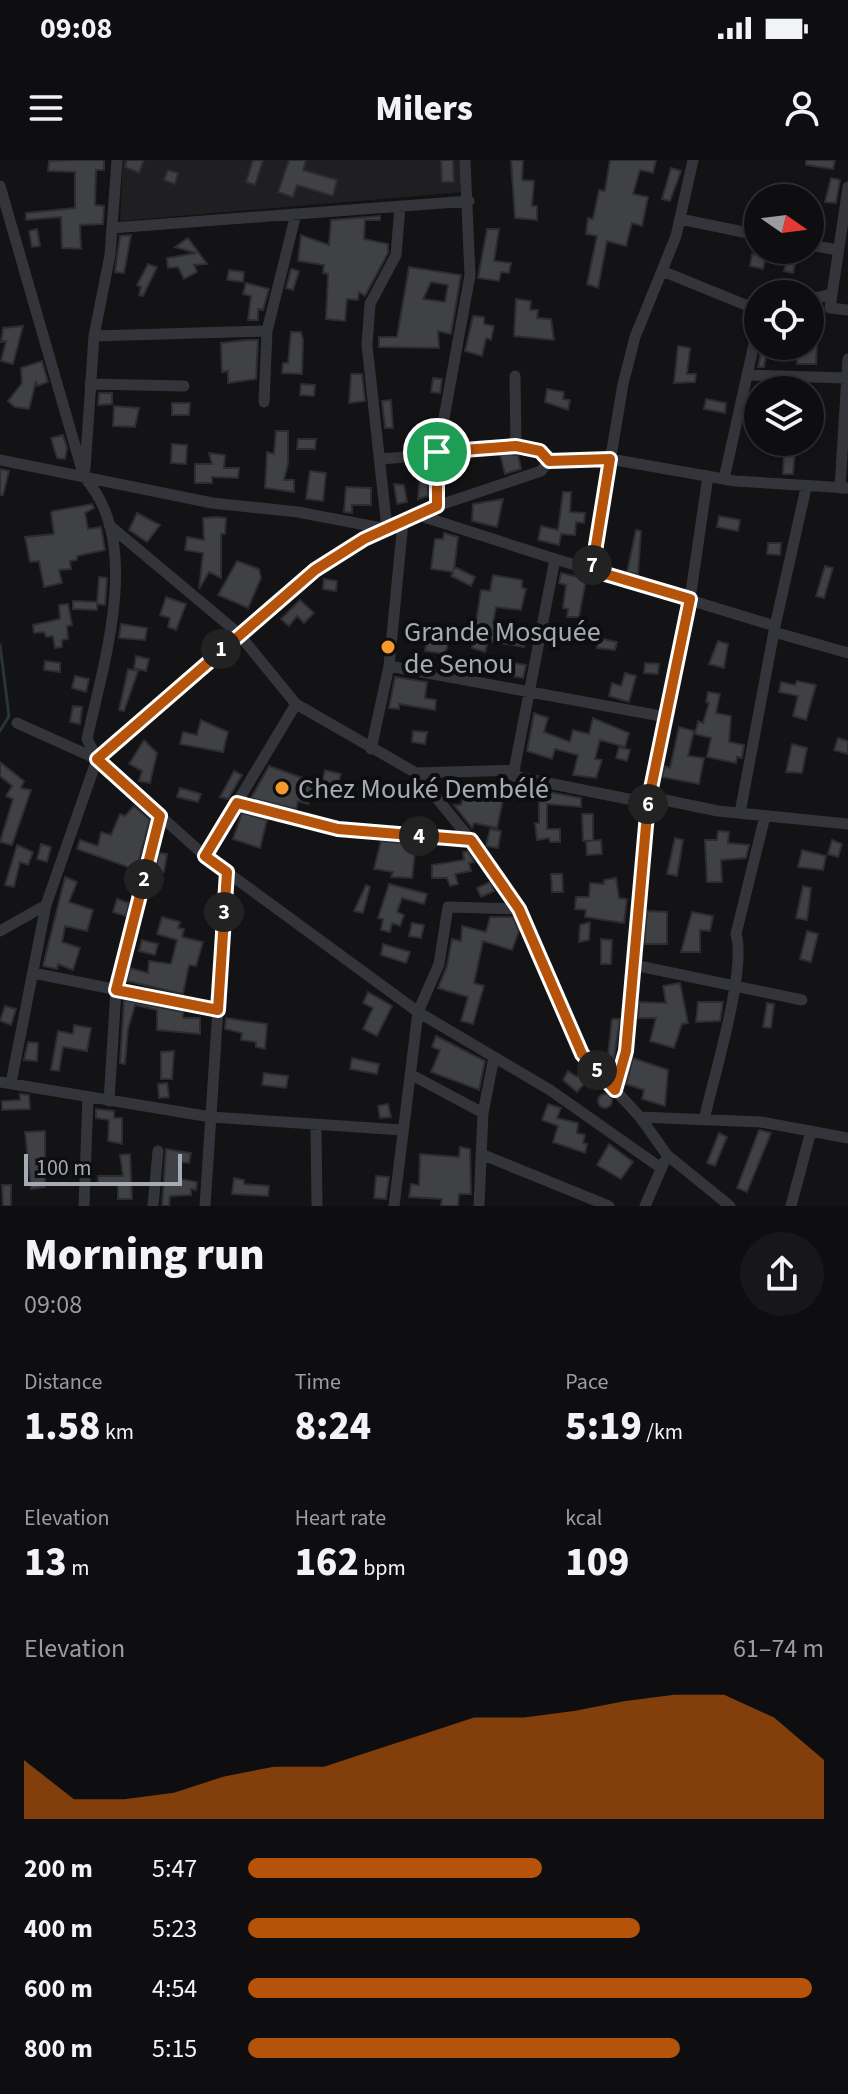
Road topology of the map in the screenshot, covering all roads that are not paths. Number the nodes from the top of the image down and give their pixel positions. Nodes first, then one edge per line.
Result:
1 (117, 160) edge
2 (465, 160) edge
3 (693, 160) edge
4 (0, 186) edge
5 (848, 187) edge
6 (469, 201) junction
7 (400, 206) junction
8 (296, 214) junction
9 (680, 219) junction
10 (6, 223) edge
11 (112, 228) junction
12 (744, 232) edge
13 (824, 248) edge
14 (838, 250) junction
15 (662, 271) junction
16 (832, 294) junction
17 (824, 296) edge
18 (744, 304) edge
19 (848, 310) edge
20 (267, 331) junction
21 (94, 336) junction
22 (848, 359) edge
23 (750, 360) edge
24 (747, 375) junction
25 (515, 376) dead end
26 (847, 378) edge
27 (90, 384) junction
28 (184, 386) dead end
29 (264, 402) dead end
30 (516, 446) junction
31 (437, 453) junction
32 (379, 459) junction
33 (610, 459) junction
34 (0, 460) edge
35 (549, 461) junction
36 (708, 476) junction
37 (84, 477) junction
38 (724, 479) junction
39 (806, 488) junction
40 (844, 488) edge
41 (437, 506) junction
42 (418, 515) junction
43 (403, 522) junction
44 (109, 525) junction
45 (387, 529) junction
46 (555, 559) junction
47 (592, 570) junction
48 (690, 599) junction
49 (774, 629) junction
50 (238, 633) junction
51 (848, 653) edge
52 (389, 666) junction
53 (530, 689) junction
54 (296, 704) junction
55 (666, 717) junction
56 (17, 723) dead end
57 (371, 749) junction
58 (97, 759) junction
59 (515, 770) junction
60 (416, 773) junction
61 (649, 800) junction
62 (237, 803) junction
63 (740, 813) junction
64 (160, 816) junction
65 (765, 816) junction
66 (848, 824) edge
67 (471, 840) junction
68 (205, 856) junction
69 (227, 872) junction
70 (46, 905) junction
71 (519, 909) junction
72 (0, 931) edge
73 (634, 965) junction
74 (33, 973) junction
75 (733, 985) junction
76 (116, 990) junction
77 (802, 1000) dead end
78 (218, 1010) junction
79 (418, 1012) junction
80 (494, 1057) junction
81 (410, 1074) junction
82 (6, 1082) edge
83 (615, 1090) junction
84 (88, 1097) junction
85 (109, 1101) junction
86 (483, 1113) junction
87 (211, 1117) junction
88 (640, 1117) junction
89 (704, 1120) junction
90 (316, 1124) junction
91 (402, 1130) junction
92 (811, 1131) junction
93 (848, 1138) edge
94 (158, 1151) dead end
95 (481, 1154) junction
96 (667, 1155) junction
97 (661, 1168) junction
98 (84, 1206) edge
99 (153, 1206) edge
100 (205, 1206) edge
101 (317, 1206) edge
102 (394, 1206) edge
103 (479, 1206) edge
104 (609, 1206) edge
105 (645, 1206) edge
106 (730, 1206) edge
107 (791, 1206) edge

1 - 11 street
2 - 6 street
3 - 9 street
4 - 10 street
5 - 14 street
6 - 7 street
6 - 31 street
7 - 8 street
7 - 32 street
8 - 11 street
8 - 20 street
9 - 12 street
9 - 15 street
10 - 37 street
11 - 21 street
13 - 14 street
14 - 16 street
15 - 18 street
15 - 33 street
16 - 17 street
16 - 19 street
20 - 21 street
20 - 29 street
21 - 27 street
22 - 26 street
23 - 24 street
24 - 26 street
24 - 38 street
25 - 30 street
26 - 40 street
27 - 28 street
27 - 37 street
30 - 31 street
30 - 35 street
31 - 32 street
31 - 41 street
32 - 45 street
33 - 35 street
33 - 36 street
33 - 47 street
34 - 37 street
35 - 41 street
36 - 38 street
36 - 48 street
37 - 44 street
37 - 45 street
38 - 39 street
39 - 40 street
39 - 49 street
41 - 42 street
42 - 43 street
42 - 46 street
43 - 45 street
43 - 52 street
44 - 50 street
44 - 58 street
45 - 50 street
46 - 47 street
46 - 53 street
47 - 48 street
48 - 49 street
48 - 55 street
49 - 51 street
49 - 63 street
50 - 54 street
50 - 58 street
52 - 53 street
52 - 57 street
53 - 55 street
53 - 59 street
54 - 57 street
54 - 62 street
55 - 61 street
56 - 58 street
57 - 60 street
58 - 64 street
58 - 70 street
59 - 60 street
59 - 61 street
60 - 67 street
61 - 63 street
61 - 73 street
62 - 67 street
62 - 68 street
63 - 65 street
64 - 68 street
64 - 76 street
65 - 66 street
65 - 75 street
67 - 71 street
68 - 69 street
69 - 78 street
69 - 79 street
70 - 72 street
70 - 74 street
71 - 79 street
71 - 83 street
73 - 75 street
73 - 83 street
74 - 76 street
74 - 82 street
75 - 77 street
75 - 89 street
76 - 78 street
76 - 85 street
78 - 87 street
79 - 80 street
79 - 81 street
80 - 86 street
80 - 97 street
81 - 86 street
81 - 91 street
82 - 84 street
83 - 88 street
84 - 85 street
84 - 98 street
85 - 87 street
86 - 95 street
87 - 90 street
87 - 100 street
88 - 89 street
88 - 96 street
89 - 92 street
90 - 91 street
90 - 101 street
91 - 102 street
92 - 93 street
92 - 107 street
94 - 99 street
95 - 103 street
95 - 104 street
96 - 97 street
96 - 106 street
97 - 105 street

